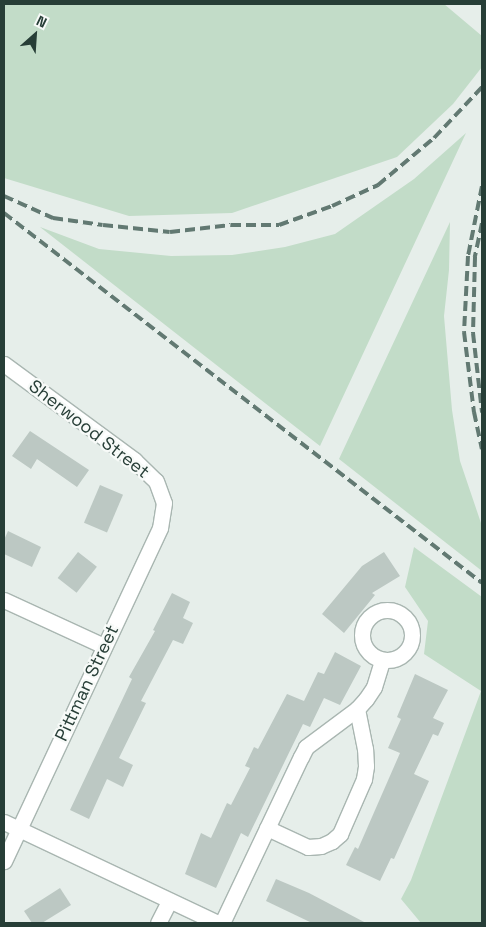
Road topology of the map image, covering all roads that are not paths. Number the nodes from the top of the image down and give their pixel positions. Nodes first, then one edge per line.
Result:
1 (4, 364) edge
2 (164, 503) joint
3 (4, 600) edge
4 (104, 646) junction
5 (382, 660) dead end
6 (357, 709) junction
7 (4, 822) edge
8 (267, 828) junction
9 (19, 829) junction
10 (4, 861) edge
11 (169, 901) junction
12 (158, 923) edge
13 (170, 923) edge
14 (220, 923) edge

1 - 2 street, Sherwood Street
2 - 4 street, Pittman Street
3 - 4 street
4 - 9 street, Pittman Street
5 - 6 street
6 - 8 street
6 - 8 street
7 - 9 street
8 - 14 street
9 - 10 street, Pittman Street
9 - 11 street
11 - 12 street
11 - 13 street
11 - 14 street

